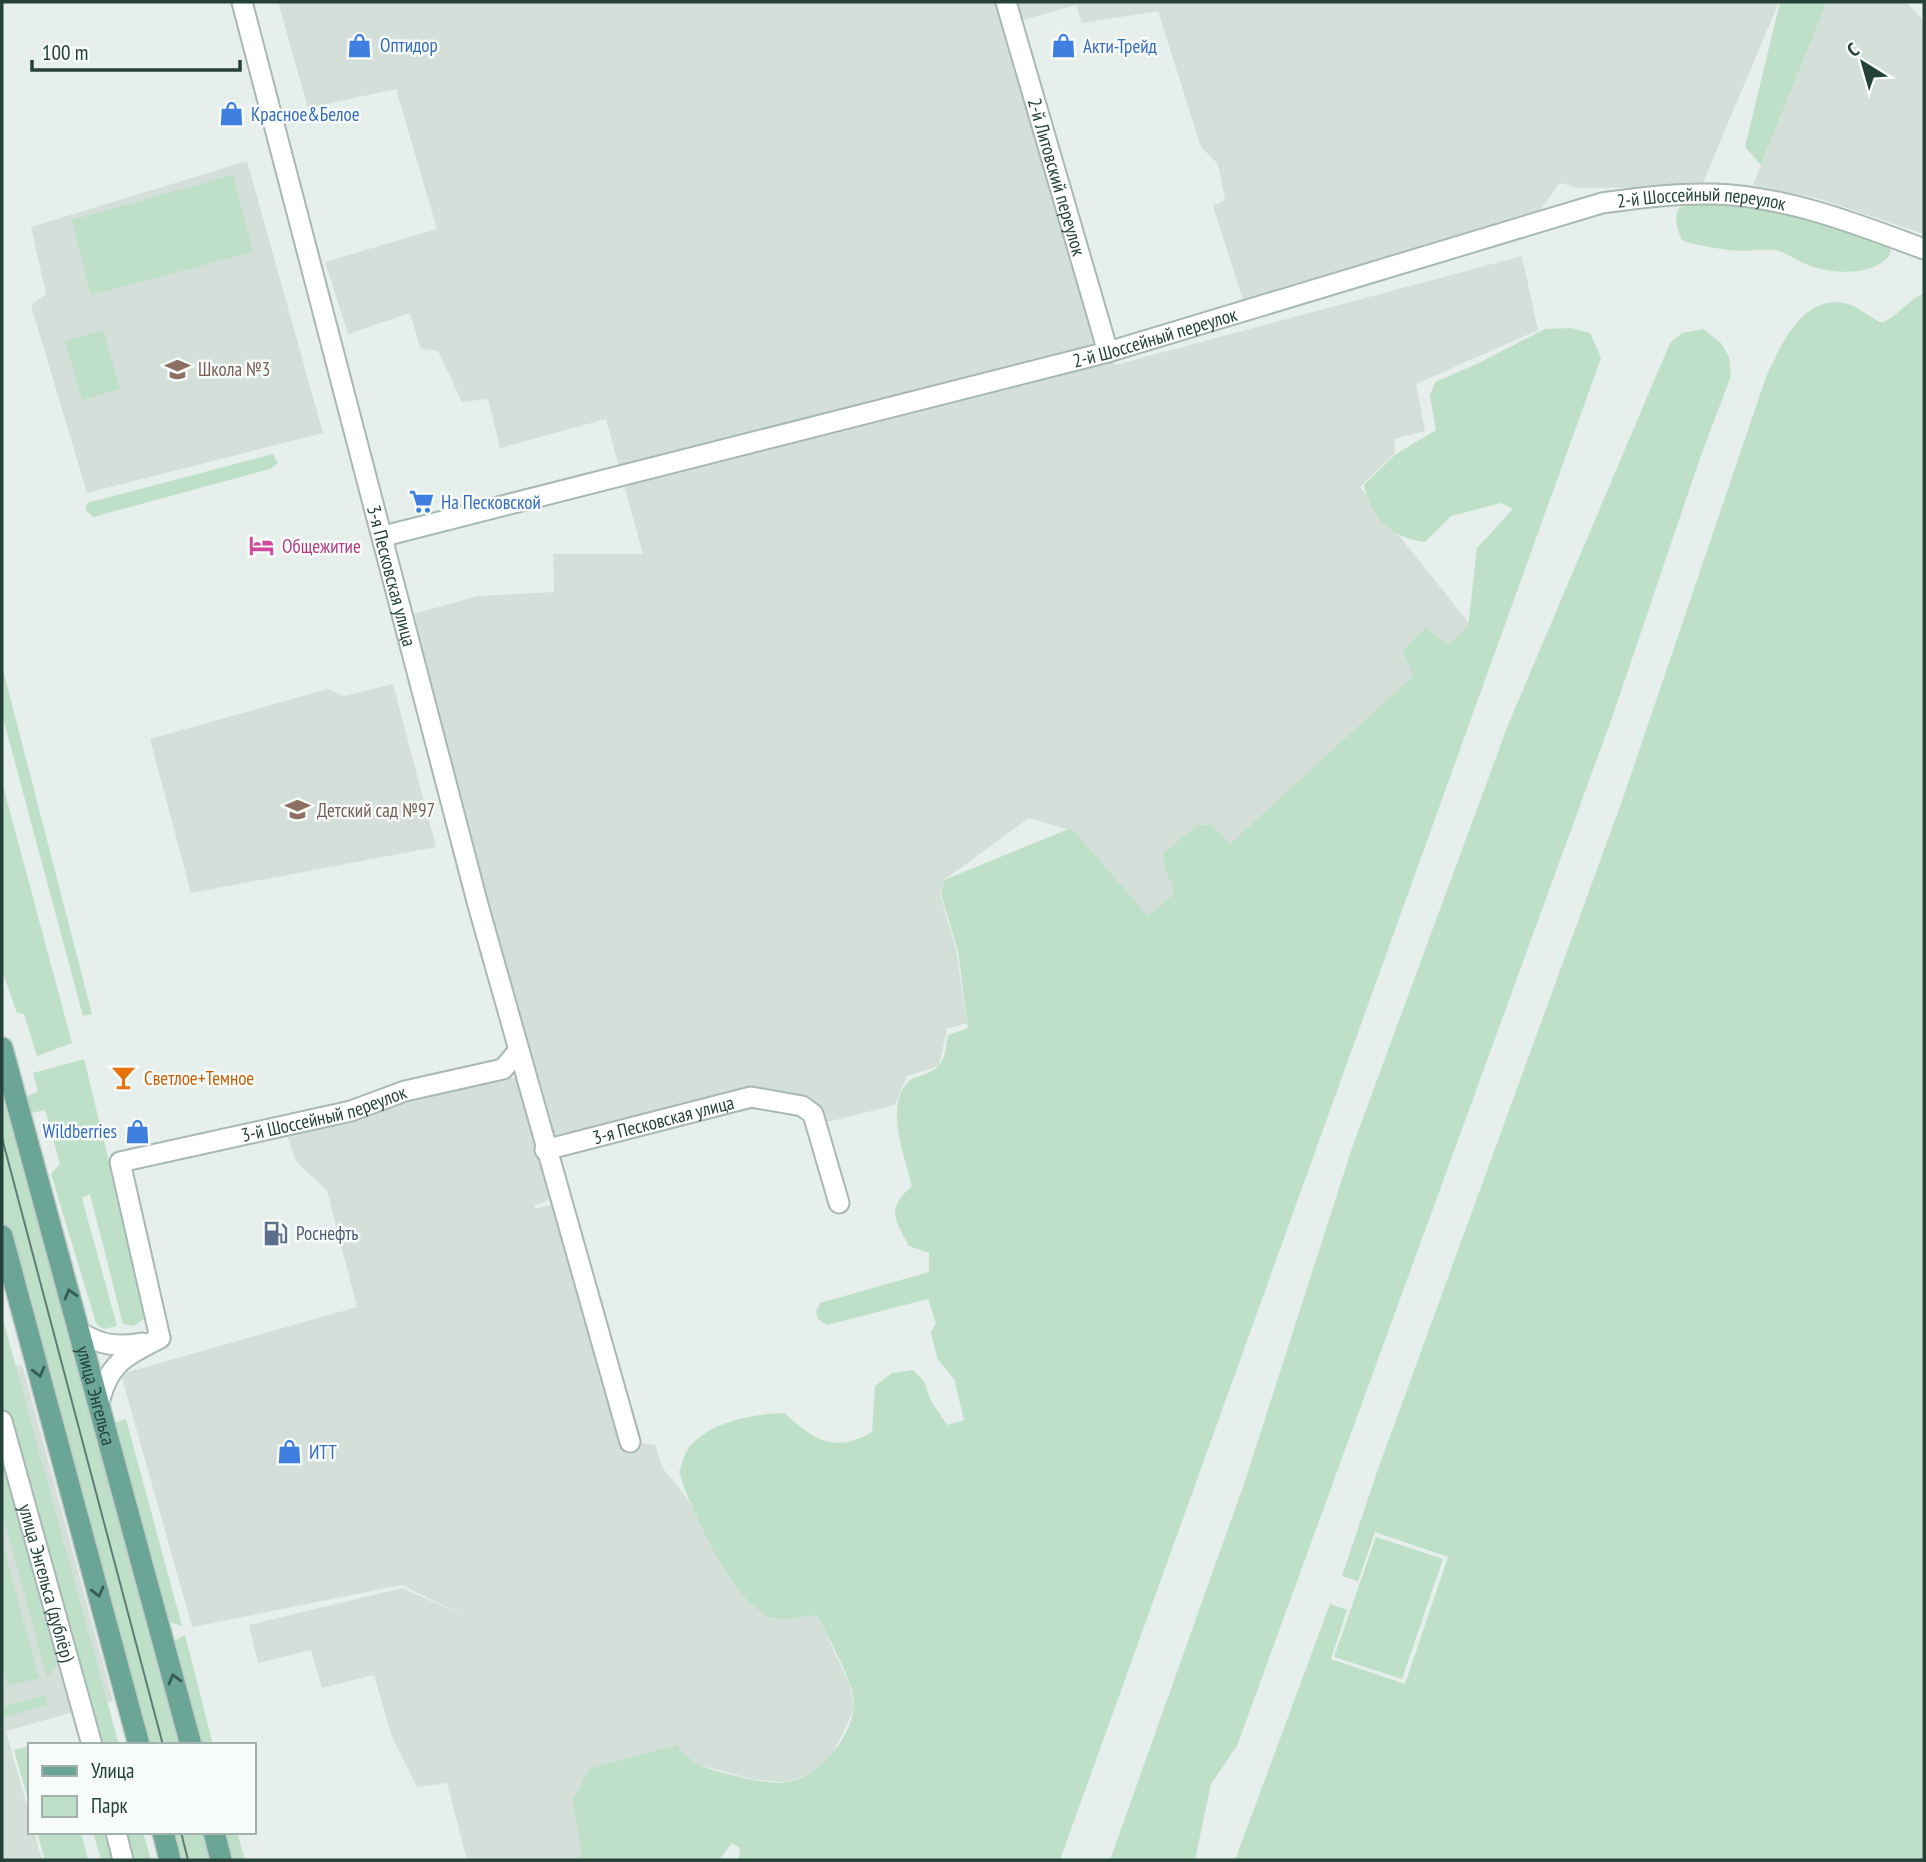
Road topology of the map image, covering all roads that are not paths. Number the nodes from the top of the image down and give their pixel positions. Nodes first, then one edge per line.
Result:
1 (242, 2) edge
2 (1006, 2) edge
3 (1924, 249) edge
4 (1108, 352) junction
5 (384, 536) junction
6 (2, 1048) edge
7 (519, 1050) junction
8 (545, 1150) junction
9 (839, 1203) dead end
10 (2, 1236) edge
11 (80, 1332) junction
12 (160, 1338) junction
13 (100, 1399) junction
14 (2, 1421) edge
15 (630, 1442) dead end
16 (91, 1743) edge
17 (138, 1743) edge
18 (190, 1743) edge
19 (116, 1834) edge
20 (164, 1834) edge
21 (214, 1834) edge
22 (123, 1860) edge
23 (170, 1860) edge
24 (221, 1860) edge

1 - 5 street, 3-я Песковская улица
2 - 4 street, 2-й Литовский переулок
3 - 4 street, 2-й Шоссейный переулок
4 - 5 street, 2-й Шоссейный переулок
5 - 7 street, 3-я Песковская улица
11 -> 6 main road, улица Энгельса
7 - 8 street, 3-я Песковская улица
7 - 12 street, 3-й Шоссейный переулок
8 - 9 street, 3-я Песковская улица
8 - 15 street, 3-я Песковская улица
10 -> 17 main road
11 - 12 street
11 - 13 main road, улица Энгельса
12 - 13 street
18 -> 13 main road, улица Энгельса
14 - 16 street, улица Энгельса (дублёр)
19 - 22 street
20 - 23 main road
21 - 24 main road

